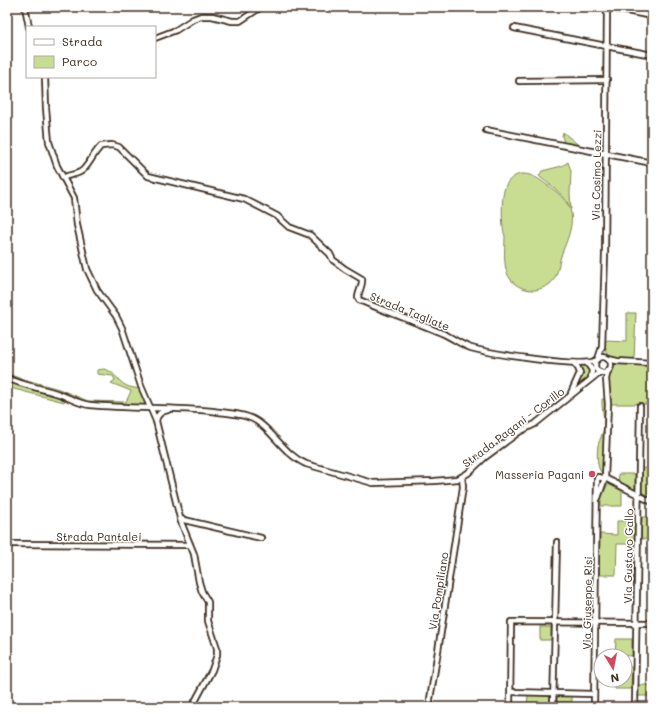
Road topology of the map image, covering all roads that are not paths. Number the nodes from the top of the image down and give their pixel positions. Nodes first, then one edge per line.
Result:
1 (25, 7) edge
2 (261, 7) edge
3 (607, 7) edge
4 (652, 16) edge
5 (29, 26) edge
6 (514, 28) dead end
7 (156, 38) edge
8 (607, 46) junction
9 (652, 56) edge
10 (45, 78) edge
11 (607, 80) junction
12 (519, 81) dead end
13 (486, 130) dead end
14 (606, 154) junction
15 (652, 163) edge
16 (63, 178) junction
17 (602, 343) junction
18 (607, 358) junction
19 (597, 359) junction
20 (617, 361) junction
21 (574, 363) junction
22 (587, 363) junction
23 (652, 363) edge
24 (611, 364) junction
25 (596, 367) junction
26 (608, 370) junction
27 (601, 372) junction
28 (7, 378) edge
29 (591, 378) junction
30 (606, 382) junction
31 (570, 395) junction
32 (640, 406) dead end
33 (151, 408) junction
34 (176, 408) junction
35 (156, 421) junction
36 (462, 477) junction
37 (606, 478) junction
38 (638, 495) junction
39 (597, 500) junction
40 (652, 502) edge
41 (180, 519) junction
42 (261, 538) dead end
43 (557, 542) dead end
44 (7, 544) edge
45 (190, 544) junction
46 (555, 622) junction
47 (596, 623) junction
48 (636, 623) junction
49 (652, 623) edge
50 (511, 692) junction
51 (554, 693) junction
52 (594, 694) junction
53 (192, 707) edge
54 (430, 707) edge
55 (510, 707) edge
56 (553, 707) edge
57 (594, 707) edge
58 (635, 707) edge

1 - 5 street
2 - 7 street
3 - 4 street
3 - 8 street, Via Cosimo Lezzi
6 - 8 street
8 - 9 street
8 - 11 street, Via Cosimo Lezzi
10 - 16 street
11 - 12 street
11 - 14 street, Via Cosimo Lezzi
13 - 14 street
14 - 15 street
14 - 17 street, Via Cosimo Lezzi
16 - 21 street, Strada Tagliate
16 - 33 street
17 - 18 street, Via Cosimo Lezzi
17 - 19 street, Via Cosimo Lezzi
18 - 19 street
18 - 20 street
18 - 24 street
19 - 22 street, Strada Tagliate
19 - 25 street, Strada Pagani - Corillo
20 - 23 street
20 - 24 street
21 - 22 street, Strada Tagliate
21 - 31 street
22 - 29 street
24 - 26 street
25 - 27 street
25 - 29 street, Strada Pagani - Corillo
26 - 27 street, Strada Pagani - Corillo
26 - 30 street, Via Giuseppe Risi
27 - 29 street, Strada Pagani - Corillo
27 - 30 street, Via Giuseppe Risi
28 - 33 street, Strada Pagani - Corillo
29 - 31 street, Strada Pagani - Corillo
30 - 37 street, Via Giuseppe Risi
31 - 36 street, Strada Pagani - Corillo
32 - 38 street, Via Gustavo Gallo
33 - 34 street, Strada Pagani - Corillo
33 - 35 street
34 - 35 street
34 - 36 street, Strada Pagani - Corillo
35 - 41 street
36 - 54 street, Via Pompiliano
37 - 38 street
37 - 39 street, Via Giuseppe Risi
37 - 39 street, Via Giuseppe Risi
38 - 40 street
38 - 48 street, Via Gustavo Gallo
39 - 47 street, Via Giuseppe Risi
41 - 42 street
41 - 45 street
43 - 46 street
44 - 45 street, Strada Pantalei
45 - 53 street
46 - 47 street
46 - 50 street
46 - 51 street
47 - 48 street
47 - 52 street, Via Giuseppe Risi
48 - 49 street
48 - 58 street, Via Gustavo Gallo
50 - 51 street
50 - 55 street
51 - 52 street
51 - 56 street
52 - 57 street, Via Giuseppe Risi

